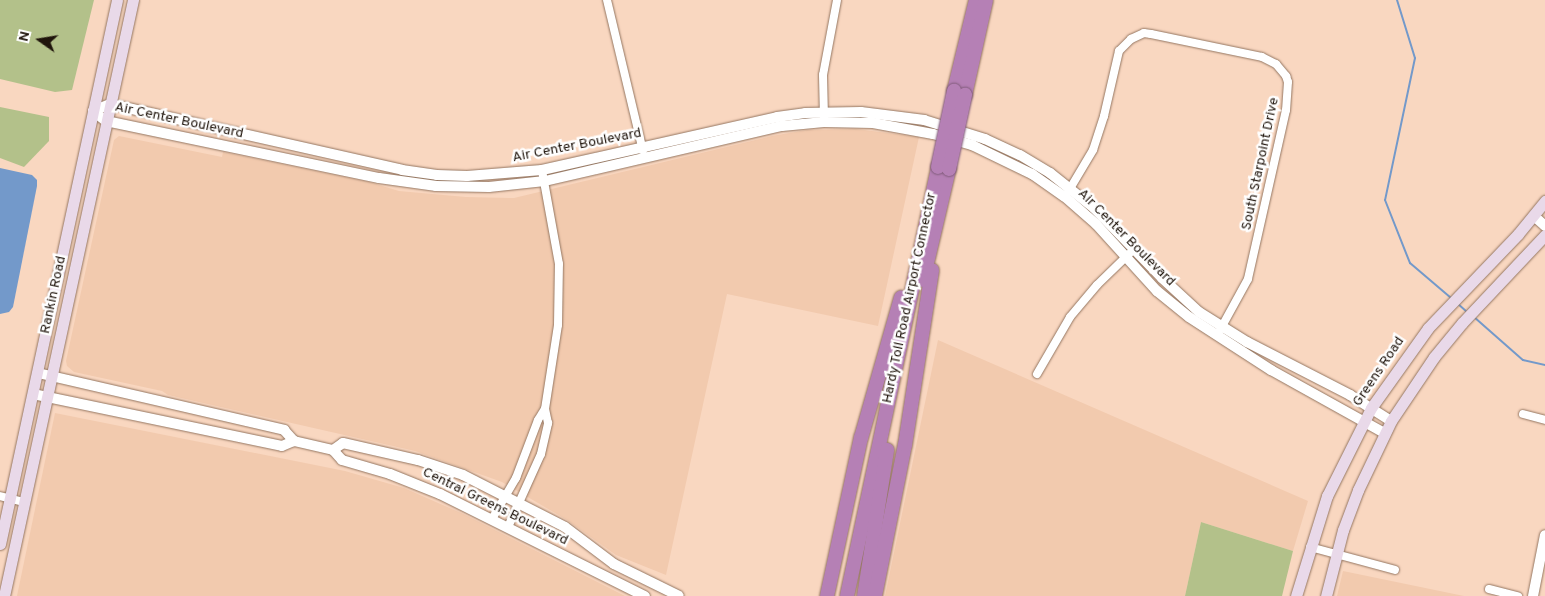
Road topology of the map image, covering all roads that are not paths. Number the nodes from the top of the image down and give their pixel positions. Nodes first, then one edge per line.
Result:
1 (117, 0) edge
2 (132, 0) edge
3 (608, 0) edge
4 (837, 0) edge
5 (976, 0) edge
6 (986, 0) edge
7 (959, 93) junction
8 (110, 104) junction
9 (93, 111) junction
10 (824, 117) junction
11 (106, 121) junction
12 (722, 129) junction
13 (235, 133) junction
14 (726, 140) junction
15 (232, 146) junction
16 (644, 153) junction
17 (353, 159) junction
18 (542, 170) junction
19 (351, 171) junction
20 (437, 175) junction
21 (545, 181) junction
22 (436, 186) junction
23 (938, 186) junction
24 (1068, 192) junction
25 (1545, 201) edge
26 (1534, 216) junction
27 (1545, 226) edge
28 (1545, 235) edge
29 (1134, 249) junction
30 (1126, 257) junction
31 (1219, 332) junction
32 (38, 373) junction
33 (1037, 374) dead end
34 (52, 376) junction
35 (33, 394) junction
36 (47, 398) junction
37 (152, 399) junction
38 (1371, 408) junction
39 (545, 409) junction
40 (1523, 414) dead end
41 (148, 418) junction
42 (1545, 420) edge
43 (1363, 421) junction
44 (1391, 421) junction
45 (1384, 433) junction
46 (890, 434) junction
47 (294, 441) junction
48 (333, 450) junction
49 (505, 496) junction
50 (5, 497) edge
51 (24, 502) junction
52 (520, 504) junction
53 (492, 519) junction
54 (508, 527) junction
55 (1545, 535) edge
56 (0, 544) edge
57 (1310, 547) junction
58 (1336, 555) junction
59 (1394, 570) dead end
60 (1489, 589) dead end
61 (4, 596) edge
62 (645, 596) edge
63 (678, 596) edge
64 (827, 596) edge
65 (847, 596) edge
66 (855, 596) edge
67 (864, 596) edge
68 (875, 596) edge
69 (1296, 596) edge
70 (1326, 596) edge
71 (1518, 596) edge
72 (1533, 596) edge

1 - 9 main road, Rankin Road
2 - 8 main road, Rankin Road
3 - 16 street
4 - 10 street
5 - 7 highway, Hardy Toll Road Airport Connector
6 - 7 highway, Hardy Toll Road Airport Connector
7 - 23 highway, Hardy Toll Road Airport Connector, bridge
8 - 9 street, Air Center Boulevard
8 - 11 main road, Rankin Road
8 - 13 street, Air Center Boulevard
9 - 11 street, Air Center Boulevard
9 - 32 main road, Rankin Road
10 - 12 street, Air Center Boulevard
10 - 14 street, Air Center Boulevard
10 - 24 street, Air Center Boulevard
11 - 15 street, Air Center Boulevard
11 - 34 main road, Rankin Road
12 - 14 street
12 - 16 street, Air Center Boulevard
13 - 15 street
13 - 17 street, Air Center Boulevard
14 - 16 street, Air Center Boulevard
15 - 19 street, Air Center Boulevard
16 - 18 street, Air Center Boulevard
16 - 21 street, Air Center Boulevard
17 - 19 street
17 - 20 street, Air Center Boulevard
18 - 20 street, Air Center Boulevard
18 - 21 street
19 - 22 street, Air Center Boulevard
20 - 22 street
21 - 22 street, Air Center Boulevard
21 - 39 street
23 - 46 highway, Hardy Toll Road Airport Connector
23 - 64 highway
23 - 65 highway, Hardy Toll Road Airport Connector
23 - 68 highway
24 - 29 street, Air Center Boulevard
24 - 30 street, Air Center Boulevard
24 - 31 street, South Starpoint Drive
25 - 26 main road, Greens Road
26 - 27 street
26 - 38 main road, Greens Road
28 - 44 main road
29 - 30 street
29 - 31 street, Air Center Boulevard
30 - 31 street, Air Center Boulevard
30 - 33 street
31 - 38 street, Air Center Boulevard
31 - 43 street, Air Center Boulevard
32 - 34 street, Central Greens Boulevard
32 - 35 main road, Rankin Road
34 - 36 main road, Rankin Road
34 - 37 street, Central Greens Boulevard
35 - 36 street, Central Greens Boulevard
35 - 50 main road, Rankin Road
36 - 41 street, Central Greens Boulevard
36 - 51 main road, Rankin Road
37 - 41 street
37 - 47 street, Central Greens Boulevard
38 - 43 main road, Greens Road
38 - 44 street, Air Center Boulevard
39 - 49 street
39 - 52 street
40 - 42 street
41 - 47 street, Central Greens Boulevard
43 - 45 street, Air Center Boulevard
43 - 57 main road, Greens Road
44 - 45 main road
45 - 58 main road
46 - 66 highway
46 - 67 highway
47 - 48 street, Central Greens Boulevard
48 - 49 street, Central Greens Boulevard
48 - 53 street, Central Greens Boulevard
49 - 52 street, Central Greens Boulevard
49 - 53 street
50 - 51 street
50 - 56 main road, Rankin Road
51 - 61 main road, Rankin Road
52 - 54 street
52 - 63 street, Central Greens Boulevard
53 - 54 street, Central Greens Boulevard
54 - 62 street, Central Greens Boulevard
55 - 72 street
57 - 58 street
57 - 69 main road, Greens Road
58 - 59 street
58 - 70 main road
60 - 71 street

